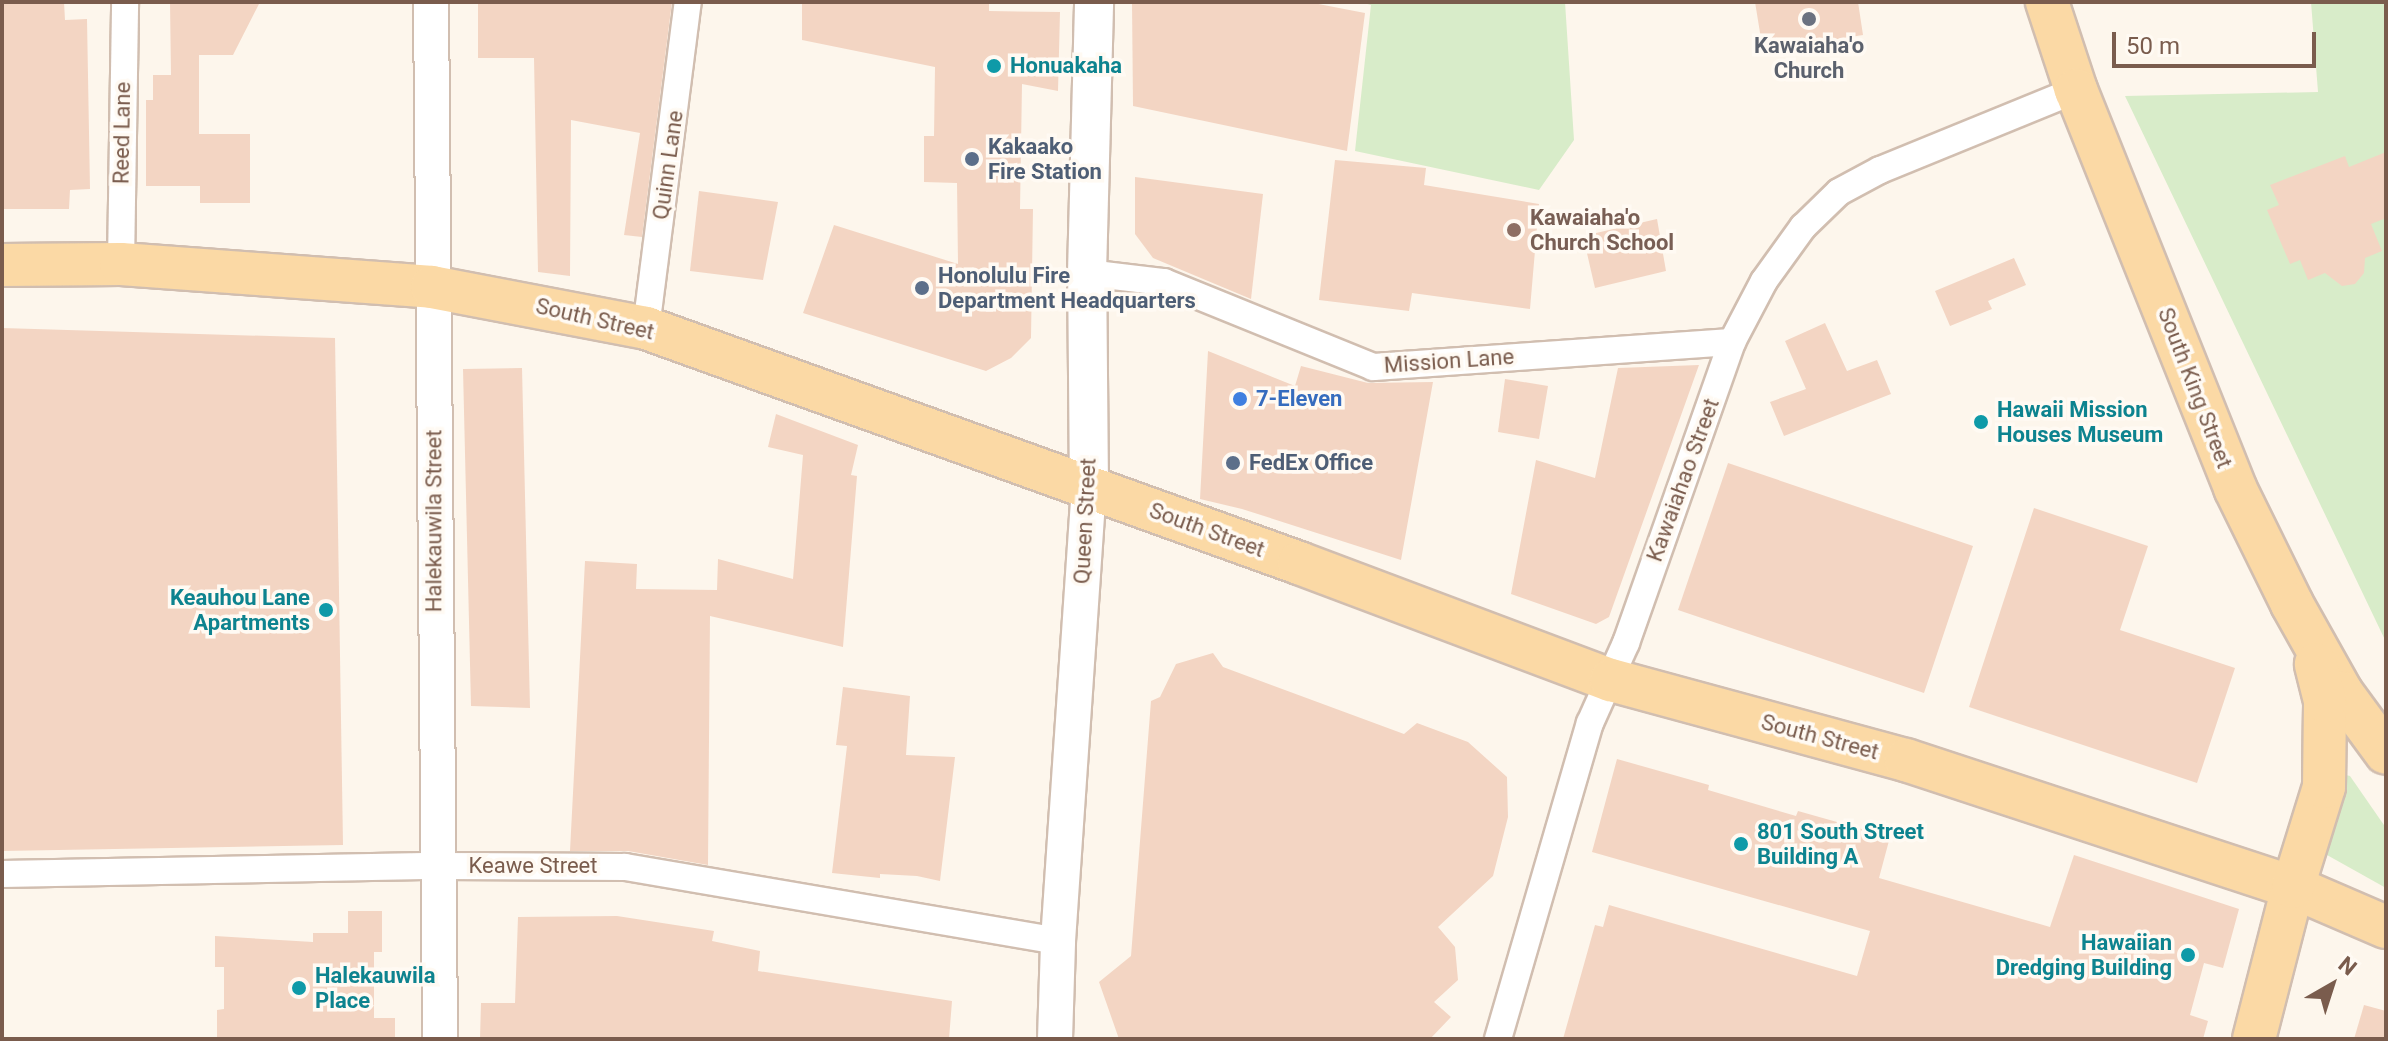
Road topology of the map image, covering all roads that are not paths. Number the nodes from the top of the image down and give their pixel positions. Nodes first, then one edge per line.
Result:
1 (125, 2) edge
2 (431, 2) edge
3 (688, 2) edge
4 (1094, 2) edge
5 (2047, 2) edge
6 (2076, 90) junction
7 (121, 264) junction
8 (2, 265) edge
9 (1087, 273) junction
10 (432, 287) junction
11 (646, 328) junction
12 (1732, 342) junction
13 (1089, 489) junction
14 (2292, 604) junction
15 (1611, 680) junction
16 (2386, 753) edge
17 (438, 866) junction
18 (2, 874) edge
19 (2293, 887) junction
20 (2386, 927) edge
21 (1058, 941) junction
22 (440, 1039) edge
23 (1055, 1039) edge
24 (1498, 1039) edge
25 (2254, 1039) edge

1 - 7 street, Reed Lane
2 - 10 street, Halekauwila Street
3 - 11 street, Quinn Lane
4 - 9 main road, Queen Street
5 - 6 main road, South King Street
6 - 12 street, Kawaiahao Street
6 - 14 main road, South King Street
7 - 8 main road, South Street
7 - 10 main road, South Street
9 - 12 street, Mission Lane
9 - 13 main road, Queen Street
10 - 11 main road, South Street
10 - 17 street, Halekauwila Street
11 - 13 main road, South Street
12 - 15 street, Kawaiahao Street
13 - 15 main road, South Street
13 - 21 street, Queen Street
14 - 16 main road, South King Street
14 - 19 main road
15 - 19 main road, South Street
15 - 24 street, Kawaiahao Street
17 - 18 street, Keawe Street
17 - 21 street, Keawe Street
17 - 22 street, Halekauwila Street
19 - 20 main road, South Street
19 - 25 main road
21 - 23 street, Queen Street

